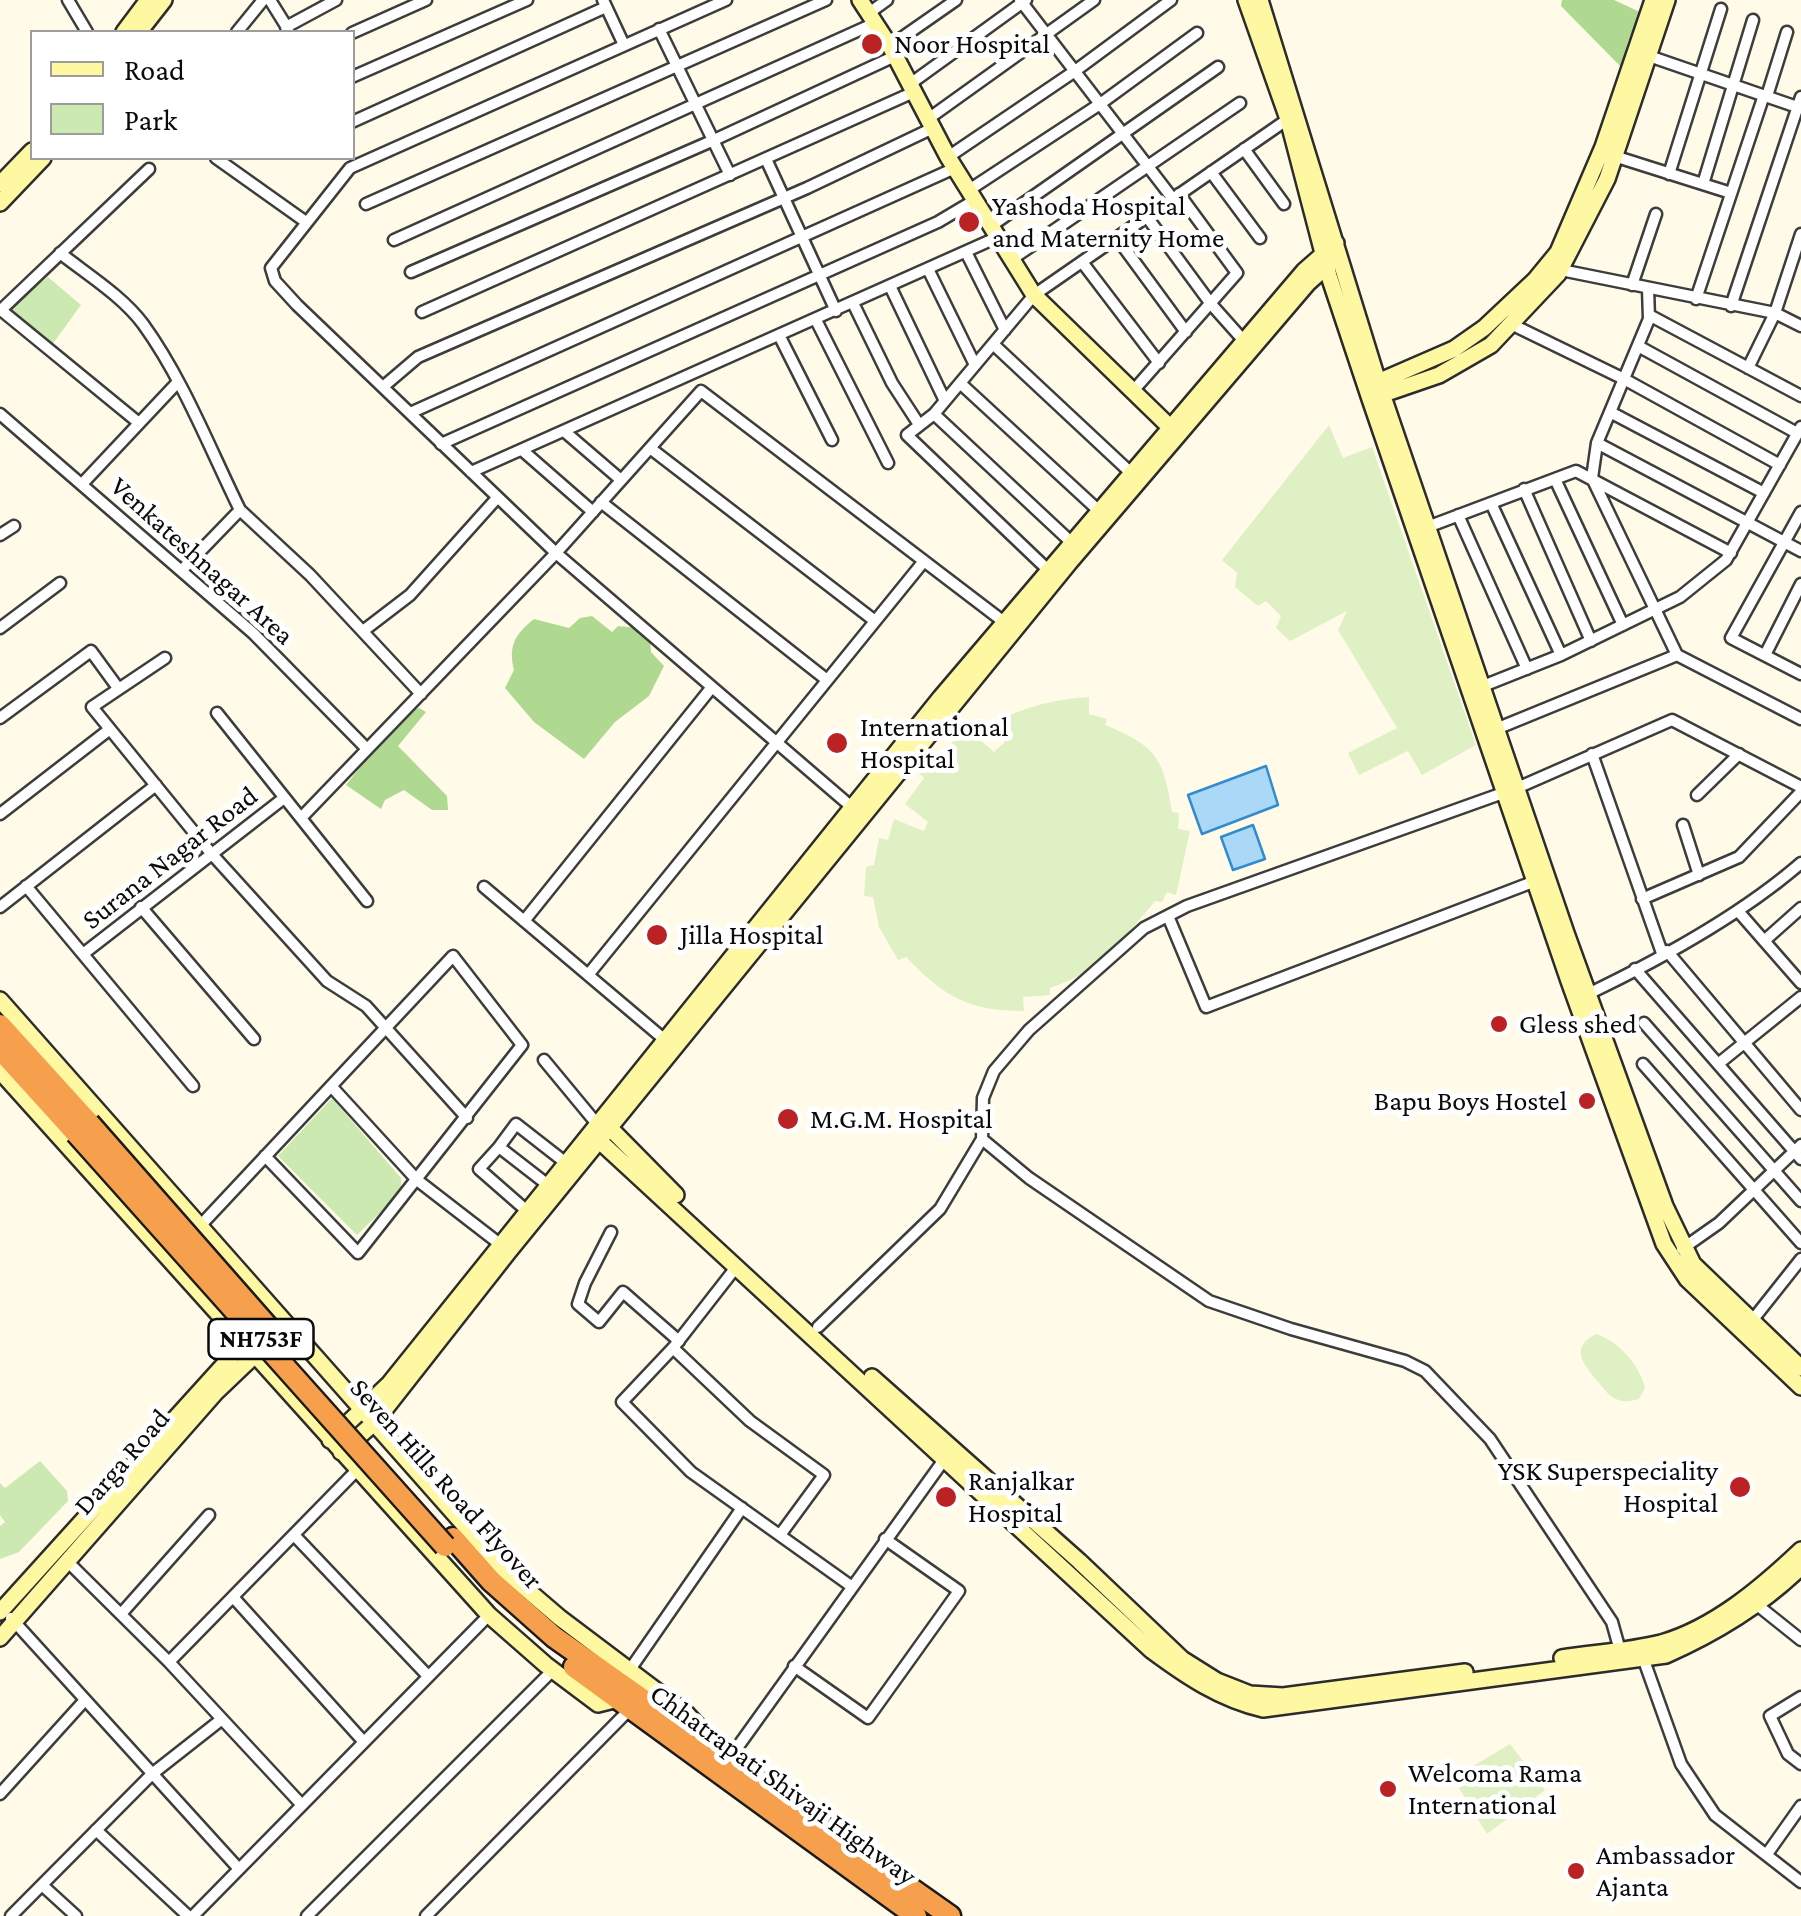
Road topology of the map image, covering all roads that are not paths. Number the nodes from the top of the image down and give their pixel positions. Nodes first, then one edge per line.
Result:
1 (68, 0) edge
2 (148, 0) edge
3 (164, 0) edge
4 (266, 0) edge
5 (336, 0) edge
6 (426, 0) edge
7 (527, 0) edge
8 (726, 0) edge
9 (826, 0) edge
10 (887, 0) edge
11 (956, 0) edge
12 (1094, 0) edge
13 (1171, 0) edge
14 (1246, 0) edge
15 (1260, 0) edge
16 (1654, 0) edge
17 (1666, 0) edge
18 (1022, 1) edge
19 (604, 4) edge
20 (1721, 9) dead end
21 (868, 12) edge
22 (1753, 20) dead end
23 (660, 29) junction
24 (87, 30) edge
25 (126, 30) edge
26 (141, 30) edge
27 (239, 30) edge
28 (288, 30) edge
29 (355, 32) edge
30 (1197, 32) dead end
31 (1787, 32) dead end
32 (1046, 35) junction
33 (624, 45) junction
34 (893, 51) junction
35 (1641, 53) junction
36 (678, 67) junction
37 (1218, 67) dead end
38 (1074, 71) junction
39 (1700, 74) junction
40 (355, 76) edge
41 (1734, 85) junction
42 (912, 88) junction
43 (1766, 96) junction
44 (695, 102) junction
45 (1240, 103) dead end
46 (1100, 104) junction
47 (1800, 104) edge
48 (1288, 118) junction
49 (355, 121) edge
50 (931, 124) junction
51 (1123, 134) junction
52 (714, 140) junction
53 (1244, 149) junction
54 (30, 154) edge
55 (1614, 156) junction
56 (766, 159) junction
57 (42, 160) edge
58 (234, 162) edge
59 (952, 162) junction
60 (348, 163) edge
61 (1148, 166) junction
62 (149, 169) dead end
63 (1211, 172) junction
64 (1669, 174) junction
65 (730, 175) junction
66 (1703, 184) junction
67 (1, 193) edge
68 (1731, 194) junction
69 (972, 195) junction
70 (1176, 196) junction
71 (783, 198) junction
72 (366, 204) dead end
73 (1284, 204) dead end
74 (1656, 214) dead end
75 (1147, 217) junction
76 (306, 222) junction
77 (995, 231) junction
78 (1801, 234) edge
79 (801, 237) junction
80 (1117, 238) junction
81 (1260, 238) dead end
82 (394, 240) dead end
83 (966, 252) junction
84 (60, 254) junction
85 (1331, 254) junction
86 (1012, 259) junction
87 (1082, 262) junction
88 (928, 269) junction
89 (1560, 270) junction
90 (411, 272) dead end
91 (818, 274) junction
92 (1632, 285) junction
93 (890, 286) junction
94 (1648, 288) junction
95 (1034, 295) junction
96 (1696, 298) junction
97 (853, 303) junction
98 (1210, 304) junction
99 (1732, 306) junction
100 (1, 310) edge
101 (836, 311) junction
102 (422, 312) dead end
103 (1775, 313) junction
104 (1649, 315) junction
105 (816, 320) junction
106 (1511, 324) junction
107 (1801, 326) edge
108 (1005, 330) junction
109 (1186, 332) junction
110 (780, 336) junction
111 (1244, 341) junction
112 (994, 344) junction
113 (1638, 346) junction
114 (1159, 363) junction
115 (975, 365) junction
116 (1748, 368) junction
117 (1624, 379) junction
118 (177, 383) junction
119 (960, 383) junction
120 (384, 386) junction
121 (1133, 391) junction
122 (1374, 391) junction
123 (1801, 396) edge
124 (945, 401) junction
125 (1610, 412) junction
126 (410, 413) junction
127 (0, 414) edge
128 (934, 414) junction
129 (918, 423) junction
130 (139, 424) junction
131 (1799, 430) edge
132 (564, 431) junction
133 (1174, 432) junction
134 (832, 440) dead end
135 (1597, 443) junction
136 (441, 444) junction
137 (650, 448) junction
138 (522, 450) junction
139 (888, 463) dead end
140 (1780, 464) junction
141 (471, 472) junction
142 (1131, 473) junction
143 (1592, 478) junction
144 (1555, 479) junction
145 (621, 480) junction
146 (82, 484) junction
147 (1524, 489) junction
148 (1764, 494) junction
149 (498, 498) junction
150 (602, 502) junction
151 (1491, 503) junction
152 (240, 510) junction
153 (1098, 510) junction
154 (593, 512) junction
155 (1801, 512) edge
156 (1458, 516) junction
157 (1748, 522) junction
158 (14, 526) dead end
159 (1422, 529) junction
160 (0, 535) edge
161 (1071, 542) junction
162 (1785, 542) junction
163 (1801, 550) edge
164 (1731, 552) junction
165 (556, 553) junction
166 (924, 561) junction
167 (1047, 569) junction
168 (182, 570) junction
169 (60, 583) dead end
170 (1801, 584) edge
171 (1653, 610) junction
172 (875, 621) junction
173 (1004, 622) junction
174 (1623, 625) junction
175 (0, 628) edge
176 (363, 630) junction
177 (1591, 641) junction
178 (1561, 655) junction
179 (1677, 655) junction
180 (1764, 655) junction
181 (165, 658) dead end
182 (1801, 658) edge
183 (1527, 669) junction
184 (1798, 672) edge
185 (827, 680) junction
186 (712, 687) junction
187 (118, 688) junction
188 (1476, 688) junction
189 (421, 694) junction
190 (217, 713) dead end
191 (0, 718) edge
192 (1801, 719) edge
193 (1496, 728) junction
194 (110, 729) junction
195 (777, 742) junction
196 (367, 749) junction
197 (1592, 754) junction
198 (1740, 754) junction
199 (156, 785) junction
200 (1511, 790) junction
201 (1801, 790) edge
202 (1697, 795) dead end
203 (284, 798) junction
204 (858, 812) junction
205 (0, 814) edge
206 (301, 818) junction
207 (1682, 826) dead end
208 (210, 852) junction
209 (1801, 863) edge
210 (1790, 872) junction
211 (1699, 874) junction
212 (1541, 879) junction
213 (1801, 885) edge
214 (26, 886) junction
215 (484, 888) dead end
216 (1642, 899) junction
217 (367, 900) dead end
218 (0, 907) edge
219 (141, 907) junction
220 (1801, 908) edge
221 (1738, 911) junction
222 (1168, 916) junction
223 (524, 921) junction
224 (1764, 942) junction
225 (1665, 952) junction
226 (82, 954) junction
227 (1634, 968) junction
228 (588, 975) junction
229 (1801, 984) edge
230 (1582, 996) junction
231 (1801, 998) edge
232 (0, 1000) edge
233 (1644, 1023) dead end
234 (0, 1026) edge
235 (385, 1028) junction
236 (254, 1038) dead end
237 (666, 1040) junction
238 (1744, 1042) junction
239 (0, 1049) edge
240 (544, 1060) dead end
241 (1643, 1064) dead end
242 (1718, 1064) junction
243 (0, 1071) edge
244 (193, 1086) dead end
245 (331, 1086) junction
246 (1801, 1110) edge
247 (467, 1118) junction
248 (600, 1129) junction
249 (982, 1139) junction
250 (498, 1146) junction
251 (1799, 1152) edge
252 (265, 1156) junction
253 (566, 1164) junction
254 (1774, 1170) junction
255 (417, 1180) junction
256 (548, 1185) junction
257 (1753, 1190) junction
258 (1801, 1201) edge
259 (527, 1211) junction
260 (200, 1226) junction
261 (611, 1232) dead end
262 (1801, 1244) edge
263 (505, 1248) junction
264 (1678, 1251) junction
265 (1801, 1259) edge
266 (737, 1266) junction
267 (281, 1318) junction
268 (1752, 1322) junction
269 (818, 1327) junction
270 (676, 1345) junction
271 (249, 1349) junction
272 (1801, 1368) edge
273 (1801, 1387) edge
274 (369, 1417) junction
275 (335, 1446) junction
276 (948, 1453) junction
277 (357, 1470) junction
278 (742, 1508) junction
279 (210, 1515) dead end
280 (294, 1535) junction
281 (780, 1535) junction
282 (885, 1539) junction
283 (1801, 1550) edge
284 (68, 1562) junction
285 (1801, 1567) edge
286 (851, 1586) junction
287 (233, 1596) junction
288 (1756, 1604) junction
289 (6, 1614) edge
290 (121, 1614) junction
291 (489, 1615) junction
292 (0, 1638) edge
293 (1801, 1640) edge
294 (1640, 1652) junction
295 (1621, 1654) junction
296 (169, 1662) junction
297 (794, 1666) junction
298 (553, 1670) junction
299 (630, 1671) junction
300 (428, 1676) junction
301 (1801, 1697) edge
302 (617, 1698) junction
303 (85, 1700) junction
304 (222, 1718) junction
305 (364, 1742) junction
306 (729, 1759) junction
307 (1801, 1764) edge
308 (152, 1774) junction
309 (0, 1794) edge
310 (301, 1804) junction
311 (1801, 1806) edge
312 (96, 1830) junction
313 (1767, 1854) junction
314 (238, 1868) junction
315 (1801, 1882) edge
316 (42, 1885) junction
317 (11, 1916) edge
318 (76, 1916) edge
319 (191, 1916) edge
320 (307, 1916) edge
321 (426, 1916) edge
322 (916, 1916) edge
323 (950, 1916) edge

1 - 24 street
2 - 25 street
3 - 26 street
4 - 27 street
4 - 28 street
5 - 28 street
6 - 29 street
7 - 40 street
8 - 23 street
9 - 36 street
10 - 21 street
11 - 34 street
12 - 32 street
13 - 38 street
14 - 48 street
15 - 85 street
16 - 35 street
17 - 35 street
18 - 32 street
18 - 42 street
19 - 33 street
19 - 49 street
20 - 39 street
21 - 34 street
21 - 44 street
22 - 41 street
23 - 33 street
23 - 36 street
30 - 46 street
31 - 43 street
32 - 38 street
32 - 50 street
33 - 60 street
34 - 42 street
34 - 52 street
35 - 39 street
35 - 55 street
35 - 122 street
36 - 44 street
36 - 72 street
37 - 51 street
38 - 46 street
38 - 59 street
39 - 41 street
39 - 64 street
41 - 43 street
41 - 66 street
42 - 50 street
42 - 56 street
43 - 47 street
43 - 68 street
44 - 52 street
44 - 82 street
45 - 61 street
46 - 51 street
46 - 69 street
47 - 99 street
48 - 53 street
48 - 85 street
50 - 59 street
50 - 71 street
51 - 61 street
51 - 77 street
52 - 65 street
52 - 90 street
53 - 63 street
53 - 73 street
54 - 67 street
55 - 64 street
55 - 89 street
56 - 65 street
56 - 71 street
57 - 67 street
58 - 76 street
59 - 69 street
59 - 79 street
60 - 76 street
61 - 70 street
61 - 86 street
62 - 84 street
63 - 70 street
63 - 81 street
64 - 66 street
65 - 102 street
66 - 68 street
68 - 96 street
69 - 77 street
69 - 91 street
70 - 75 street
70 - 98 street
71 - 79 street
71 - 120 street
74 - 92 street
75 - 80 street
75 - 98 street
76 - 120 street
77 - 83 street
77 - 86 street
78 - 103 street
79 - 91 street
79 - 126 street
80 - 87 street
80 - 109 street
83 - 88 street
83 - 108 street
84 - 100 street
84 - 118 street
85 - 111 street
85 - 122 street
85 - 133 street
86 - 95 street
87 - 95 street
87 - 114 street
88 - 93 street
88 - 115 street
89 - 92 street
89 - 106 street
91 - 101 street
91 - 136 street
92 - 94 street
93 - 97 street
93 - 124 street
94 - 96 street
94 - 104 street
95 - 108 street
95 - 121 street
96 - 99 street
97 - 101 street
97 - 129 street
98 - 109 street
98 - 111 street
99 - 103 street
100 - 130 street
101 - 105 street
103 - 107 street
103 - 116 street
104 - 113 street
104 - 116 street
105 - 110 street
105 - 139 street
106 - 117 street
106 - 122 street
108 - 112 street
109 - 114 street
110 - 132 street
110 - 134 street
111 - 133 street
112 - 115 street
112 - 142 street
113 - 117 street
113 - 131 street
114 - 121 street
115 - 119 street
116 - 123 street
117 - 125 street
117 - 140 street
118 - 130 street
118 - 152 street
119 - 124 street
119 - 153 street
120 - 126 street
121 - 133 street
122 - 159 street
124 - 128 street
125 - 135 street
125 - 148 street
126 - 136 street
127 - 146 street, Venkateshnagar Area
128 - 129 street
128 - 161 street
129 - 167 street
130 - 146 street
131 - 140 street
132 - 138 street
132 - 145 street
133 - 142 street
133 - 204 street
135 - 143 street
135 - 157 street
136 - 141 street
137 - 145 street
137 - 166 street
137 - 172 street
138 - 141 street
138 - 154 street
140 - 148 street
141 - 149 street
142 - 153 street
143 - 144 street
143 - 164 street
143 - 171 street
144 - 147 street
144 - 174 street
145 - 150 street
146 - 168 street, Venkateshnagar Area
147 - 151 street
147 - 177 street
148 - 157 street
149 - 165 street
149 - 176 street
150 - 154 street
150 - 185 street
151 - 156 street
151 - 178 street
152 - 168 street
152 - 176 street
153 - 161 street
154 - 165 street
155 - 162 street
156 - 159 street
156 - 183 street
157 - 162 street
157 - 164 street
158 - 160 street
159 - 188 street
161 - 167 street
162 - 163 street
162 - 180 street
164 - 171 street
165 - 186 street
165 - 189 street
166 - 172 street
166 - 173 street
167 - 173 street
168 - 196 street, Venkateshnagar Area
169 - 175 street
170 - 180 street
171 - 174 street
171 - 179 street
172 - 185 street
173 - 204 street
174 - 177 street
176 - 189 street
177 - 178 street
178 - 183 street
179 - 192 street
179 - 193 street
180 - 184 street
181 - 187 street
182 - 184 street
183 - 188 street
185 - 195 street
186 - 195 street
186 - 223 street
187 - 191 street
187 - 194 street
188 - 193 street
188 - 200 street
189 - 196 street
190 - 203 street
193 - 200 street
194 - 199 street
194 - 205 street
195 - 204 street
195 - 228 street
196 - 206 street
197 - 198 street
197 - 200 street
197 - 216 street
198 - 201 street
198 - 202 street
199 - 208 street
199 - 214 street
200 - 212 street
200 - 222 street
201 - 211 street
203 - 206 street
203 - 208 street, Surana Nagar Road
204 - 237 street
204 - 248 street
206 - 217 street
207 - 211 street
208 - 219 street, Surana Nagar Road
208 - 235 street
209 - 210 street
210 - 213 street
210 - 221 street
211 - 216 street
212 - 222 street
212 - 230 street
214 - 218 street
214 - 226 street
215 - 223 street
216 - 225 street
219 - 226 street, Surana Nagar Road
219 - 236 street
220 - 224 street
221 - 224 street
221 - 225 street
222 - 249 street
223 - 228 street
224 - 229 street
225 - 227 street
225 - 238 street
226 - 244 street
227 - 230 street
227 - 242 street
228 - 237 street
230 - 264 street
231 - 238 street
232 - 260 street
233 - 254 street
234 - 306 highway, Seven Hills Road Flyover / NH753F, bridge
235 - 245 street
235 - 247 street
235 - 247 street
237 - 248 street
238 - 242 street
238 - 246 street
239 - 302 highway, Seven Hills Road Flyover / NH753F, bridge
240 - 248 street
241 - 257 street
242 - 251 street
243 - 271 street
245 - 252 street
245 - 255 street
247 - 255 street
248 - 253 street
248 - 263 street
248 - 266 street
248 - 269 street
249 - 269 street
249 - 295 street
250 - 253 street
250 - 256 street
250 - 259 street
251 - 254 street
252 - 255 street
252 - 260 street
253 - 256 street
254 - 257 street
254 - 258 street
255 - 263 street
256 - 259 street
257 - 262 street
257 - 264 street
259 - 263 street
260 - 267 street
261 - 270 street
263 - 274 street
264 - 268 street
264 - 273 street
265 - 268 street
266 - 270 street
266 - 276 street
267 - 271 street, Darga Road
267 - 274 street
268 - 272 street
269 - 276 street
270 - 278 street
270 - 281 street
271 - 275 street
271 - 284 street, Darga Road
271 - 289 street, Darga Road
274 - 275 street
274 - 299 street
275 - 277 street
276 - 282 street
276 - 295 street
277 - 280 street
277 - 291 street
278 - 281 street
278 - 299 street
279 - 290 street
280 - 287 street
280 - 300 street
281 - 286 street
282 - 286 street
282 - 297 street
283 - 294 street
284 - 289 street, Darga Road
284 - 290 street
285 - 288 street
286 - 297 street
287 - 296 street
287 - 305 street
288 - 293 street
288 - 294 street
289 - 292 street, Darga Road
289 - 303 street
290 - 296 street
291 - 298 street
291 - 300 street
294 - 295 street
294 - 313 street
296 - 304 street
297 - 306 street
298 - 302 street
298 - 320 street
299 - 306 street
300 - 305 street
301 - 307 street
302 - 321 street
302 - 322 highway, Chhatrapati Shivaji Highway / NH753F
303 - 308 street
303 - 309 street
304 - 308 street
304 - 310 street
305 - 310 street
306 - 323 highway, Chhatrapati Shivaji Highway / NH753F
308 - 312 street
308 - 314 street
310 - 314 street
311 - 313 street
312 - 316 street
312 - 319 street
313 - 315 street
314 - 319 street
316 - 317 street
316 - 318 street

